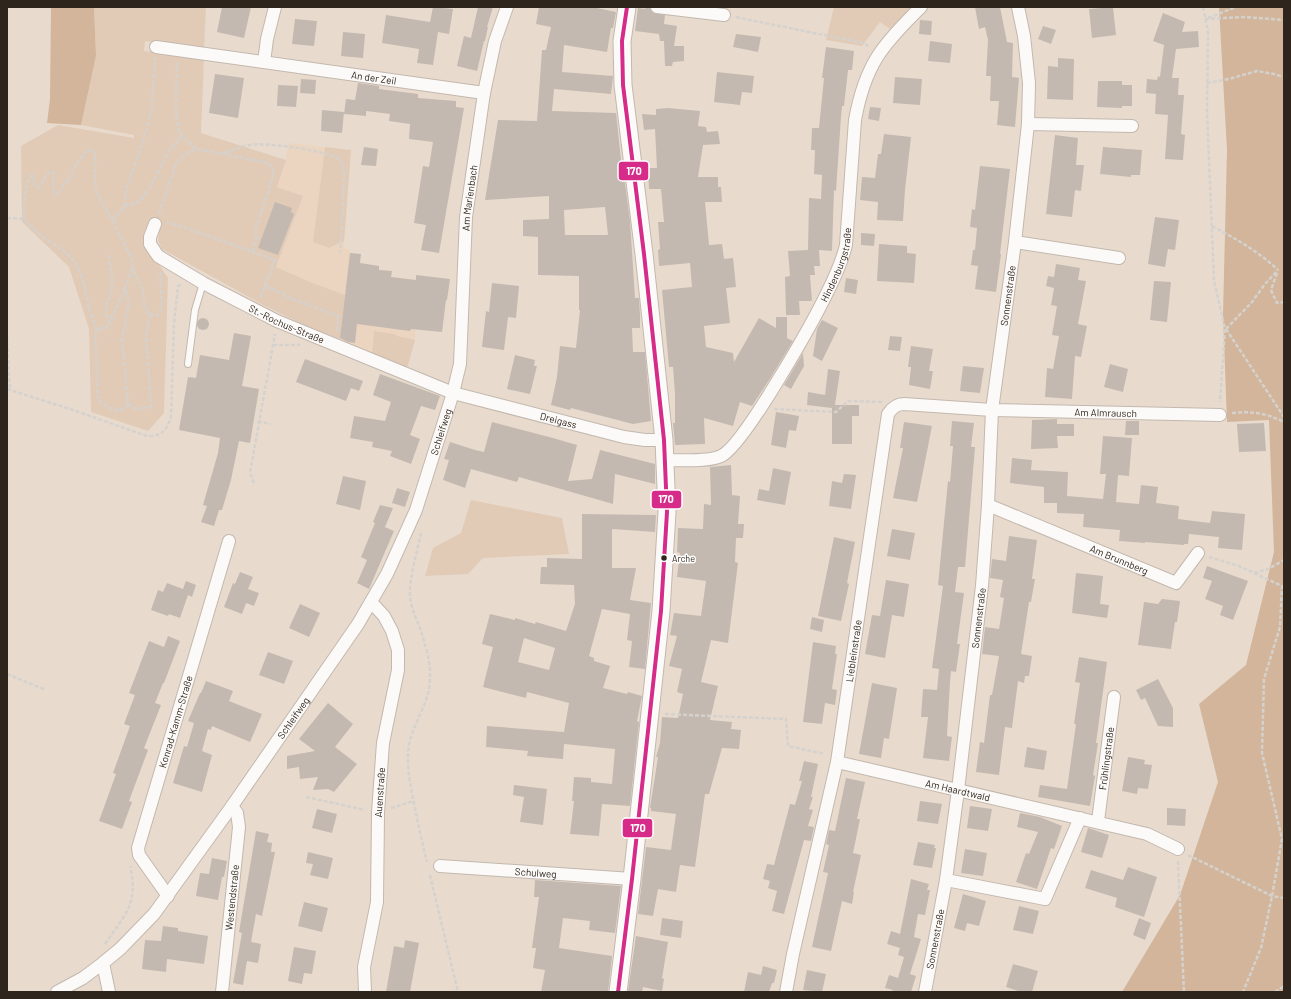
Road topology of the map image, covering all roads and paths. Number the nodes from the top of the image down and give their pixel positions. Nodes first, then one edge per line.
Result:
1 (275, 7) edge
2 (507, 7) edge
3 (627, 7) edge
4 (657, 7) edge
5 (921, 7) edge
6 (1018, 7) edge
7 (1203, 7) edge
8 (1236, 7) edge
9 (724, 15) dead end
10 (743, 18) dead end
11 (1205, 19) junction
12 (1284, 20) edge
13 (156, 47) dead end
14 (178, 50) junction
15 (877, 56) junction
16 (264, 62) junction
17 (1284, 77) edge
18 (1207, 83) junction
19 (484, 93) junction
20 (1028, 124) junction
21 (1132, 126) dead end
22 (182, 136) junction
23 (197, 149) junction
24 (225, 154) junction
25 (125, 206) dead end
26 (7, 218) edge
27 (24, 219) junction
28 (112, 220) dead end
29 (156, 222) junction
30 (1212, 226) junction
31 (1015, 242) junction
32 (252, 252) junction
33 (340, 253) dead end
34 (109, 255) dead end
35 (1119, 258) dead end
36 (165, 260) junction
37 (133, 269) dead end
38 (1278, 270) junction
39 (203, 283) junction
40 (178, 286) dead end
41 (265, 286) junction
42 (125, 288) junction
43 (1284, 302) edge
44 (255, 310) junction
45 (150, 314) dead end
46 (278, 321) junction
47 (110, 322) junction
48 (97, 329) junction
49 (1225, 329) junction
50 (7, 336) edge
51 (333, 345) junction
52 (188, 364) dead end
53 (9, 389) edge
54 (453, 393) junction
55 (882, 402) dead end
56 (760, 408) junction
57 (992, 410) junction
58 (1220, 414) junction
59 (1284, 417) edge
60 (258, 421) junction
61 (1284, 422) edge
62 (270, 424) dead end
63 (664, 440) junction
64 (666, 460) junction
65 (254, 483) dead end
66 (988, 505) junction
67 (416, 510) junction
68 (229, 541) dead end
69 (1198, 553) joint
70 (1284, 560) edge
71 (1254, 573) junction
72 (371, 602) junction
73 (7, 674) edge
74 (46, 690) dead end
75 (1114, 697) dead end
76 (650, 713) junction
77 (837, 759) junction
78 (958, 790) junction
79 (306, 797) dead end
80 (414, 801) junction
81 (232, 806) junction
82 (378, 813) junction
83 (1080, 818) junction
84 (1098, 821) junction
85 (1178, 849) junction
86 (139, 855) junction
87 (428, 865) dead end
88 (435, 869) joint
89 (632, 879) junction
90 (946, 880) junction
91 (168, 896) junction
92 (1272, 896) junction
93 (1284, 898) edge
94 (103, 963) junction
95 (1284, 986) edge
96 (57, 992) edge
97 (109, 992) edge
98 (222, 992) edge
99 (365, 992) edge
100 (458, 992) edge
101 (618, 992) edge
102 (786, 992) edge
103 (925, 992) edge
104 (1184, 992) edge
105 (1243, 992) edge
106 (1275, 992) edge

1 - 16 street
2 - 19 street, Am Marienbach
3 - 63 street
4 - 9 street
5 - 15 street, Hindenburgstraße
6 - 20 street, Sonnenstraße
7 - 11 path
8 - 11 path
10 - 15 path
11 - 12 path
11 - 18 path
13 - 14 street, An der Zeil
14 - 16 street, An der Zeil
14 - 22 path
15 - 56 street, Hindenburgstraße
16 - 19 street, An der Zeil
17 - 18 path
18 - 30 path
19 - 54 street, Am Marienbach
20 - 21 street
20 - 31 street, Sonnenstraße
22 - 23 path
22 - 25 path
23 - 24 path
23 - 29 path
24 - 32 path
24 - 33 path
26 - 27 path
27 - 28 path
27 - 48 path
29 - 32 path
29 - 36 street, St.-Rochus-Straße
30 - 38 path
30 - 49 path
31 - 35 street
31 - 57 street, Sonnenstraße
32 - 41 path
34 - 47 path
36 - 39 street, St.-Rochus-Straße
36 - 45 path
37 - 42 path
38 - 43 path
38 - 49 path
39 - 44 street, St.-Rochus-Straße
39 - 52 lane
40 - 53 path
41 - 44 path
41 - 51 path
42 - 47 path
42 - 48 path
44 - 46 street, St.-Rochus-Straße
46 - 51 street, St.-Rochus-Straße
46 - 60 path
47 - 48 path
49 - 58 path
49 - 59 path
50 - 53 path
51 - 54 street, St.-Rochus-Straße
54 - 63 street, Dreigass
54 - 67 street, Schleifweg
55 - 56 path
56 - 64 street, Hindenburgstraße
57 - 58 street, Am Almrausch
57 - 66 street, Sonnenstraße
57 - 77 street, Liebleinstraße
58 - 61 path
60 - 62 path
60 - 65 path
63 - 64 street
64 - 76 street
66 - 69 street, Am Brunnberg
66 - 78 street, Sonnenstraße
67 - 72 street, Schleifweg
67 - 80 path
68 - 86 street, Konrad-Kamm-Straße
69 - 71 path
70 - 71 path
71 - 92 path
72 - 81 street, Schleifweg
72 - 82 street, Auenstraße
73 - 74 path
75 - 84 street, Frühlingstraße
76 - 77 path
76 - 89 street
77 - 78 street, Am Haardtwald
77 - 102 street, Liebleinstraße
78 - 83 street, Am Haardtwald
78 - 90 street, Sonnenstraße
79 - 82 path
80 - 82 path
80 - 87 path
81 - 91 street, Schleifweg
81 - 98 street, Westendstraße
82 - 99 street, Auenstraße
83 - 84 street, Am Haardtwald
83 - 90 street
84 - 85 street, Am Haardtwald
85 - 92 path
85 - 104 path
86 - 91 street
86 - 94 path
88 - 89 street, Schulweg
88 - 100 path
89 - 101 street
90 - 103 street, Sonnenstraße
91 - 94 street, Schleifweg
92 - 93 path
92 - 105 path
94 - 96 street, Schleifweg
94 - 97 street
95 - 106 path

